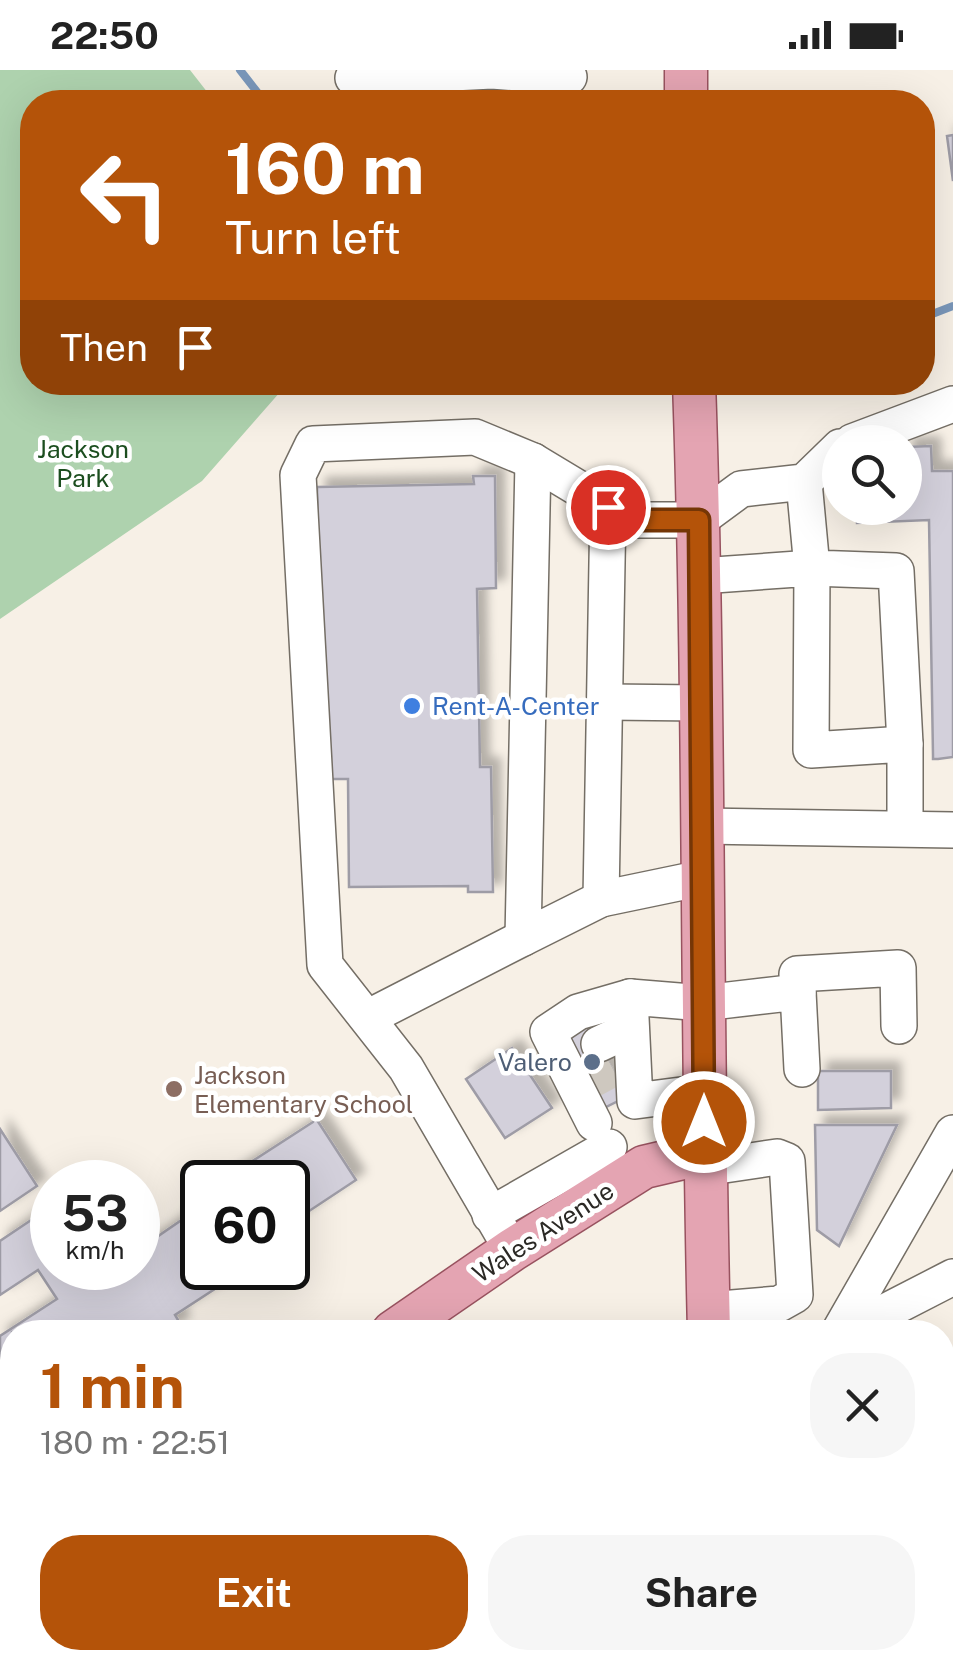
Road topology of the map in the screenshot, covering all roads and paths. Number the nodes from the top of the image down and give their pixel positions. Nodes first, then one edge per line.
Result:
1 (354, 78) dead end
2 (573, 83) edge
3 (407, 89) edge
4 (694, 395) edge
5 (953, 404) edge
6 (897, 425) edge
7 (533, 461) junction
8 (822, 464) edge
9 (804, 482) junction
10 (608, 507) junction
11 (699, 520) junction
12 (812, 568) junction
13 (700, 576) junction
14 (606, 702) junction
15 (701, 704) junction
16 (905, 744) junction
17 (702, 826) junction
18 (905, 828) junction
19 (953, 830) edge
20 (702, 878) junction
21 (601, 899) junction
22 (523, 938) junction
23 (798, 992) junction
24 (703, 1003) junction
25 (368, 1017) junction
26 (898, 1026) dead end
27 (601, 1054) junction
28 (802, 1068) dead end
29 (704, 1092) junction
30 (635, 1101) junction
31 (953, 1133) edge
32 (610, 1149) junction
33 (704, 1160) junction
34 (501, 1232) junction
35 (953, 1277) edge
36 (413, 1320) edge
37 (708, 1320) edge
38 (712, 1320) edge
39 (850, 1320) edge
40 (867, 1320) edge

1 - 3 street
2 - 3 street
4 - 11 main road
5 - 6 street
7 - 10 street
7 - 22 street
7 - 25 street
8 - 9 street
9 - 11 street
9 - 12 street
10 - 11 street
10 - 14 street
11 - 13 main road
12 - 13 street
12 - 16 street
12 - 16 street
13 - 15 main road
14 - 15 street
14 - 21 street
15 - 17 main road
16 - 18 street
17 - 18 street
17 - 20 main road
18 - 19 street
20 - 21 street
20 - 24 main road
21 - 22 street
22 - 25 street
23 - 24 street
23 - 26 street
23 - 28 street
24 - 27 street
24 - 29 main road
25 - 34 street
27 - 30 street
27 - 32 street
29 - 30 street
29 - 33 main road
30 - 32 street
31 - 39 street
32 - 33 main road, Wales Avenue
32 - 34 main road, Wales Avenue
33 - 37 main road
33 - 38 street
34 - 36 main road, Wales Avenue
35 - 40 street

